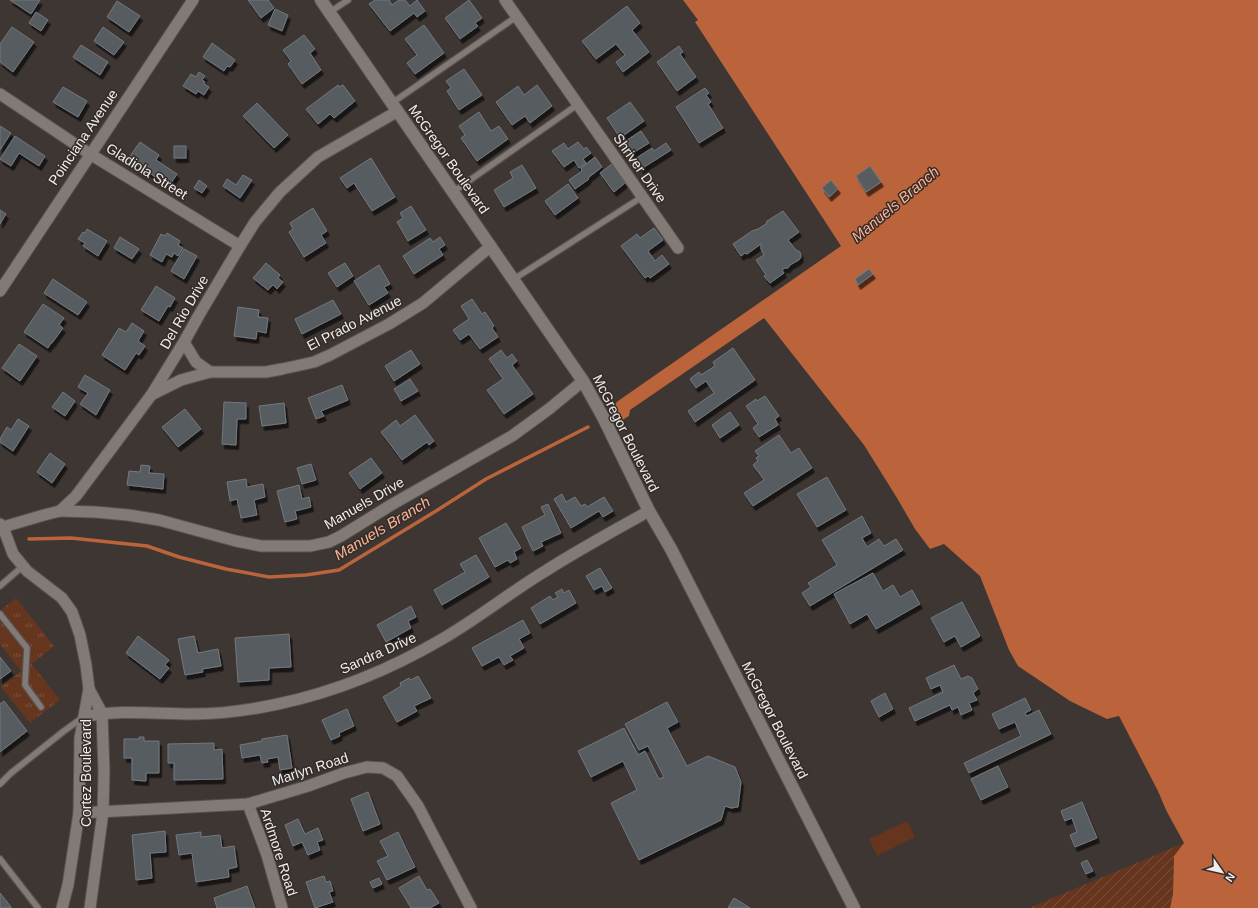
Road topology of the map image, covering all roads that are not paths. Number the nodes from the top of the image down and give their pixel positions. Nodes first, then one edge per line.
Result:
1 (193, 0) edge
2 (322, 0) edge
3 (348, 0) edge
4 (505, 0) edge
5 (330, 12) junction
6 (516, 17) junction
7 (0, 94) edge
8 (577, 105) junction
9 (395, 107) junction
10 (90, 154) junction
11 (453, 192) junction
12 (642, 197) junction
13 (240, 246) junction
14 (491, 246) junction
15 (678, 248) dead end
16 (514, 279) junction
17 (0, 291) edge
18 (184, 342) junction
19 (210, 372) junction
20 (583, 381) junction
21 (152, 394) junction
22 (649, 511) junction
23 (60, 512) junction
24 (1, 526) edge
25 (23, 566) junction
26 (0, 586) edge
27 (0, 614) edge
28 (89, 689) junction
29 (41, 707) dead end
30 (102, 713) junction
31 (84, 717) junction
32 (0, 784) edge
33 (248, 804) junction
34 (103, 812) junction
35 (79, 813) junction
36 (0, 860) edge
37 (38, 908) edge
38 (62, 908) edge
39 (90, 908) edge
40 (282, 908) edge
41 (471, 908) edge
42 (854, 908) edge

1 - 10 street, Poinciana Avenue
2 - 5 main road, McGregor Boulevard
3 - 5 lane
4 - 6 street, Shriver Drive
5 - 9 main road, McGregor Boulevard
6 - 8 street, Shriver Drive
6 - 9 lane
7 - 10 street, Gladiola Street
8 - 11 lane
8 - 12 street, Shriver Drive
9 - 11 main road, McGregor Boulevard
9 - 13 street, Del Rio Drive
10 - 13 street, Gladiola Street
10 - 17 street, Poinciana Avenue
11 - 14 main road, McGregor Boulevard
12 - 15 street, Shriver Drive
12 - 16 lane
13 - 18 street, Del Rio Drive
14 - 16 main road, McGregor Boulevard
14 - 19 street, El Prado Avenue
16 - 20 main road, McGregor Boulevard
18 - 19 street
18 - 21 street, Del Rio Drive
19 - 21 street, El Prado Avenue
20 - 22 main road, McGregor Boulevard
20 - 23 street, Manuels Drive
21 - 23 street, Del Rio Drive
22 - 30 street, Sandra Drive
22 - 42 main road, McGregor Boulevard
23 - 24 street
24 - 25 street, Cortez Boulevard
25 - 26 lane
25 - 28 street, Cortez Boulevard
27 - 29 lane
28 - 30 street, Cortez Boulevard
28 - 31 street, Cortez Boulevard
30 - 31 street, Sandra Drive
30 - 34 street, Cortez Boulevard
31 - 32 lane
31 - 35 street, Cortez Boulevard
33 - 34 street, Marlyn Road
33 - 40 street, Ardmore Road
33 - 41 street, Marlyn Road
34 - 35 street, Marlyn Road
34 - 39 street, Cortez Boulevard
35 - 38 street, Cortez Boulevard
36 - 37 lane

